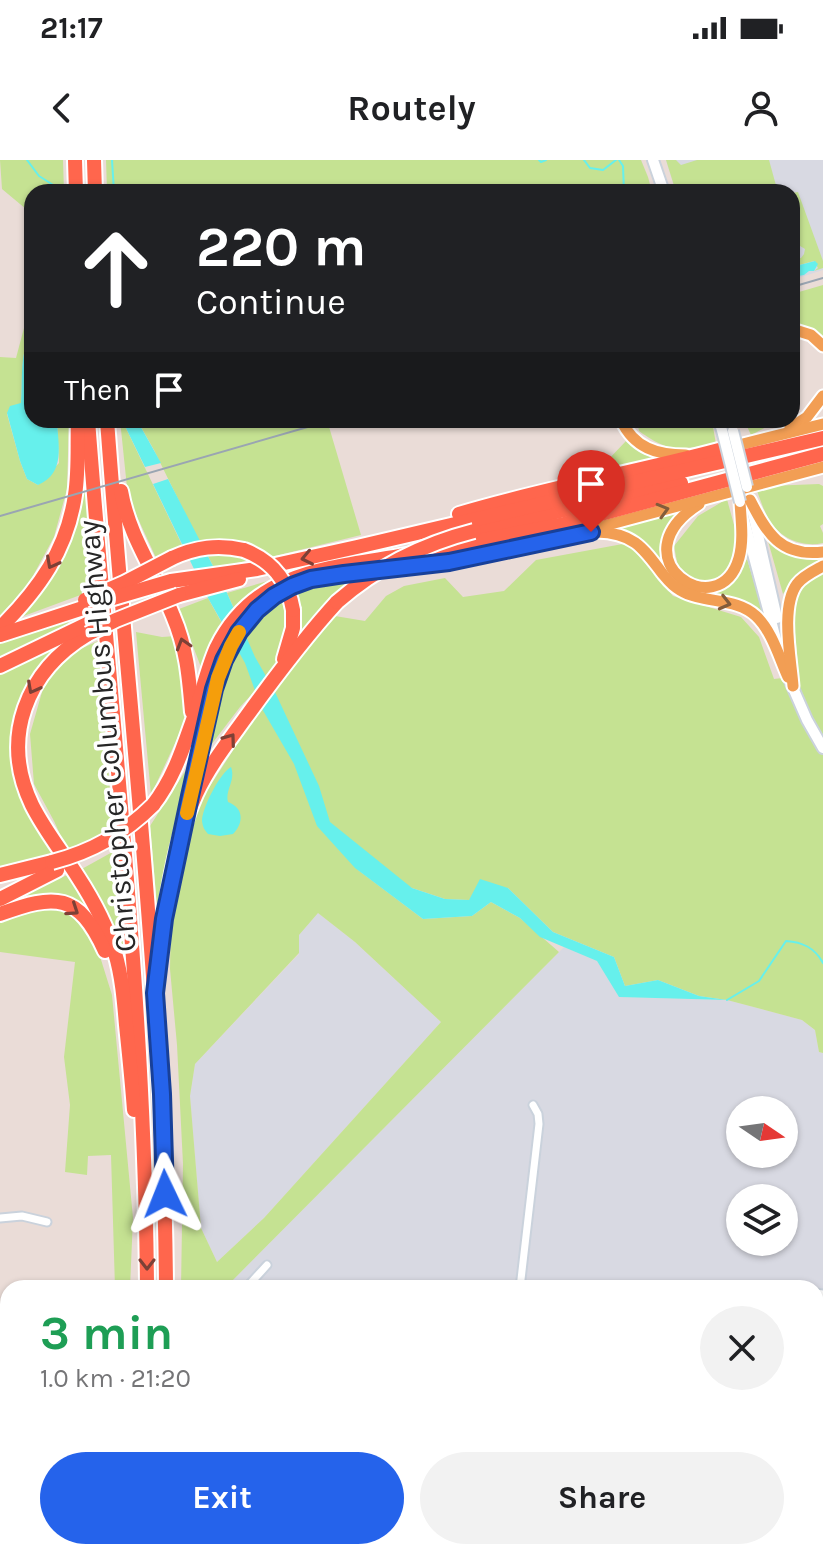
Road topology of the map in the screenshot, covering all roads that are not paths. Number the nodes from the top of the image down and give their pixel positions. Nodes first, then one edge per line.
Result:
1 (75, 160) edge
2 (94, 160) edge
3 (653, 160) edge
4 (76, 184) edge
5 (95, 184) edge
6 (661, 184) edge
7 (800, 332) edge
8 (823, 346) edge
9 (823, 396) edge
10 (800, 422) edge
11 (823, 424) edge
12 (78, 428) edge
13 (89, 428) edge
14 (107, 428) edge
15 (107, 428) edge
16 (626, 428) edge
17 (729, 428) edge
18 (788, 428) edge
19 (823, 438) edge
20 (761, 440) junction
21 (719, 450) junction
22 (823, 451) edge
23 (823, 467) edge
24 (823, 476) edge
25 (778, 479) junction
26 (725, 492) junction
27 (745, 501) junction
28 (561, 538) junction
29 (357, 547) junction
30 (823, 552) edge
31 (476, 557) junction
32 (823, 566) edge
33 (320, 570) junction
34 (195, 584) junction
35 (86, 604) junction
36 (241, 620) junction
37 (0, 628) edge
38 (88, 629) junction
39 (0, 635) edge
40 (228, 639) junction
41 (0, 666) edge
42 (280, 671) junction
43 (790, 681) junction
44 (193, 721) junction
45 (823, 748) edge
46 (184, 829) junction
47 (55, 866) junction
48 (0, 875) edge
49 (0, 899) edge
50 (0, 914) edge
51 (155, 993) junction
52 (127, 1030) junction
53 (533, 1105) dead end
54 (145, 1185) junction
55 (0, 1218) edge
56 (47, 1222) dead end
57 (267, 1265) dead end
58 (147, 1280) edge
59 (166, 1280) edge
60 (253, 1280) edge
61 (521, 1280) edge

1 - 4 highway
2 - 5 highway
3 - 6 main road
7 - 8 main road
9 - 10 main road
11 - 20 main road
12 -> 37 highway
13 - 54 highway, Christopher Columbus Highway
44 -> 14 highway
15 - 51 highway, Christopher Columbus Highway
16 - 21 main road
17 - 27 main road, bridge
18 - 20 main road
19 - 29 highway
20 - 21 main road
21 - 29 highway
22 - 33 highway
22 - 42 highway, bridge
23 - 25 main road
24 - 25 main road
25 - 26 main road
26 - 27 main road
28 -> 26 main road
27 - 30 main road
27 - 43 main road
28 - 31 main road
28 -> 43 main road
29 -> 34 highway
31 - 33 highway
31 - 36 main road
32 - 43 main road
33 - 36 highway
34 - 35 highway, bridge
34 - 38 highway, bridge
35 - 39 highway
35 - 42 highway, bridge
36 - 40 highway
38 - 41 highway
38 -> 52 highway
40 - 44 highway
40 - 46 main road
46 -> 42 highway
43 - 45 main road
44 - 47 highway, bridge
46 - 51 highway
47 - 48 highway
47 - 49 highway
50 -> 52 highway
51 - 59 highway, Christopher Columbus Highway
52 - 54 highway
53 - 61 street
54 -> 58 highway, Christopher Columbus Highway
55 - 56 street
57 - 60 street

